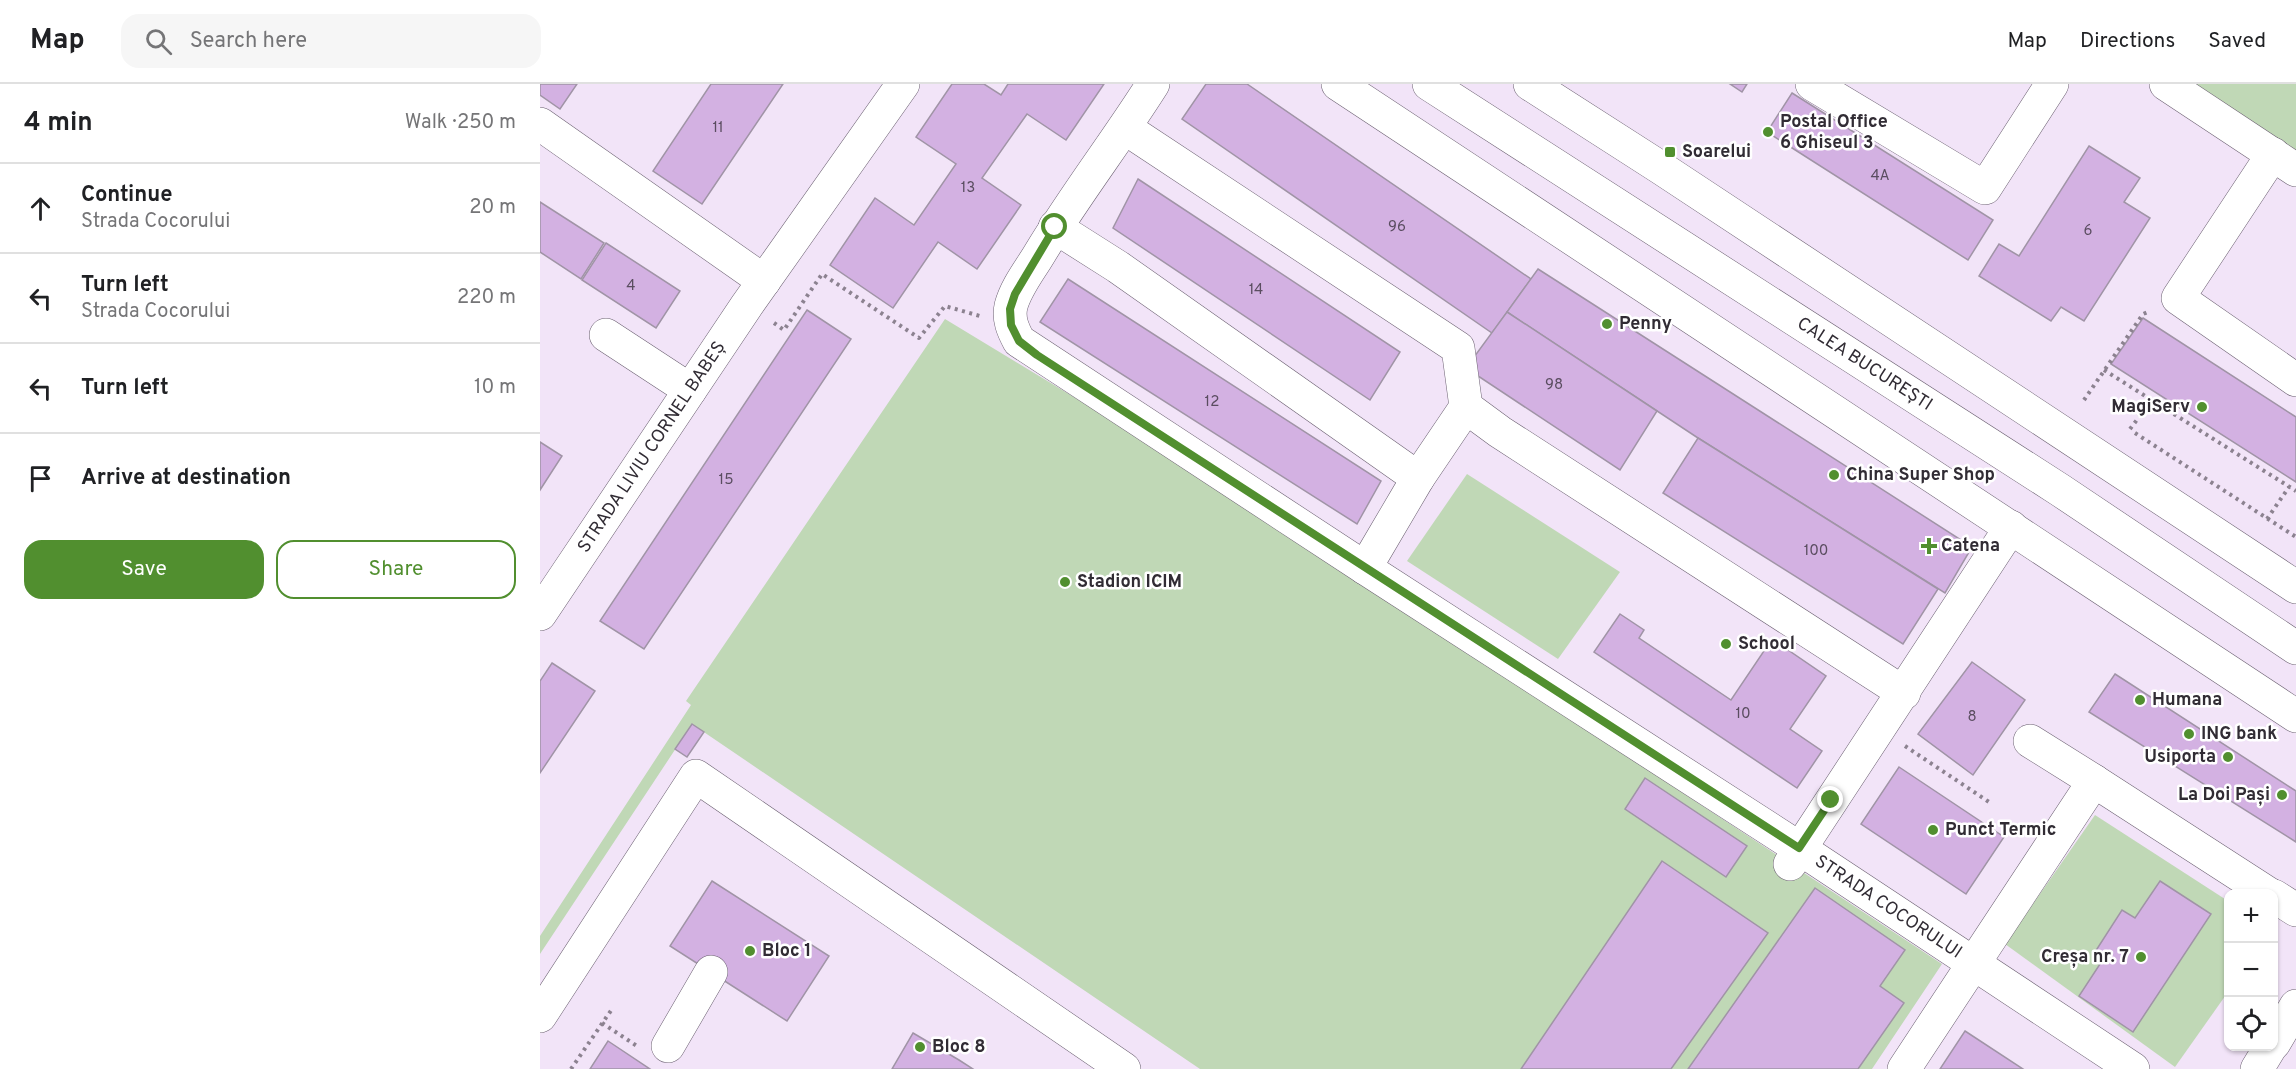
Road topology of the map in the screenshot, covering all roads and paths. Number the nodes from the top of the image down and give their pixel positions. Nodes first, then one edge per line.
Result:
1 (903, 84) edge
2 (1153, 84) edge
3 (1338, 84) edge
4 (1429, 84) edge
5 (1530, 84) edge
6 (1812, 84) edge
7 (2052, 84) edge
8 (2166, 84) edge
9 (540, 124) edge
10 (1125, 128) junction
11 (2285, 162) edge
12 (1055, 227) junction
13 (755, 293) junction
14 (2178, 298) junction
15 (1011, 325) junction
16 (606, 334) dead end
17 (2104, 370) junction
18 (2296, 380) edge
19 (690, 390) junction
20 (2084, 400) dead end
21 (2152, 400) junction
22 (1466, 407) junction
23 (2130, 429) dead end
24 (2135, 433) dead end
25 (1418, 478) junction
26 (2289, 487) junction
27 (2296, 491) edge
28 (2267, 519) junction
29 (2011, 527) junction
30 (2296, 530) edge
31 (2294, 536) edge
32 (1365, 568) junction
33 (2296, 587) edge
34 (541, 608) edge
35 (2296, 648) edge
36 (1904, 693) junction
37 (2296, 716) edge
38 (2030, 741) dead end
39 (1905, 745) dead end
40 (2094, 781) junction
41 (1989, 802) dead end
42 (1795, 856) junction
43 (2261, 889) edge
44 (2278, 899) edge
45 (2296, 910) edge
46 (1974, 965) junction
47 (711, 972) dead end
48 (2296, 1006) edge
49 (612, 1009) dead end
50 (540, 1016) edge
51 (2278, 1036) edge
52 (668, 1046) dead end
53 (2268, 1051) edge
54 (571, 1069) edge
55 (1124, 1069) edge
56 (1904, 1069) edge
57 (2133, 1069) edge
58 (2257, 1069) edge

1 - 13 street, STRADA LIVIU CORNEL BABEȘ
2 - 10 street
3 - 29 street
4 - 35 street, CALEA BUCUREȘTI
5 - 33 street
6 - 7 street
8 - 11 street
9 - 13 street
10 - 12 street
10 - 22 street
11 - 14 street
12 - 15 street
12 - 25 street
13 - 15 path
13 - 19 street, STRADA LIVIU CORNEL BABEȘ
14 - 17 path
14 - 18 street
15 - 32 street, STRADA COCORULUI
16 - 19 street
17 - 20 path
17 - 21 path
19 - 34 street, STRADA LIVIU CORNEL BABEȘ
21 - 23 path
21 - 26 path
22 - 25 street
22 - 36 street
24 - 28 path
25 - 32 street
26 - 27 path
26 - 28 path
28 - 31 path
29 - 36 street
29 - 37 street
30 - 31 path
32 - 42 street, STRADA COCORULUI
36 - 42 street
38 - 40 street
39 - 41 path
40 - 43 street
40 - 46 street
42 - 46 street, STRADA COCORULUI
44 - 45 street
46 - 56 street
46 - 57 street, STRADA COCORULUI
47 - 52 street
48 - 51 street
49 - 54 path
50 - 55 street
53 - 58 street

